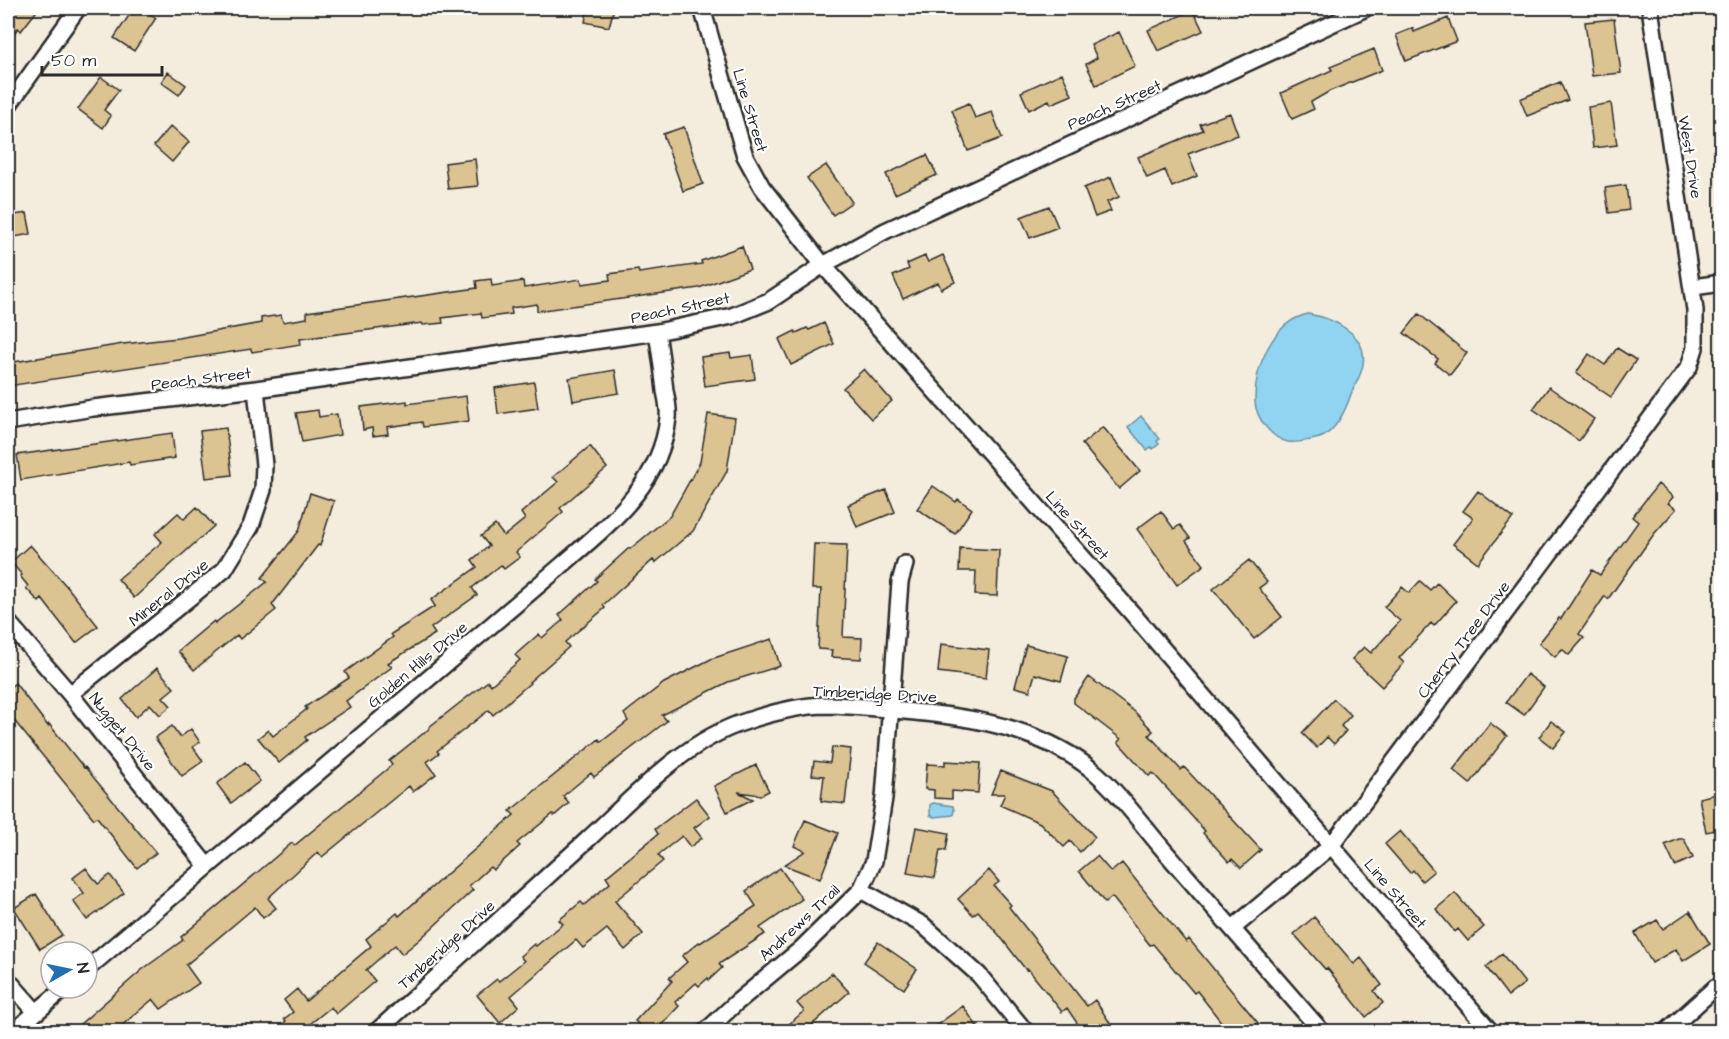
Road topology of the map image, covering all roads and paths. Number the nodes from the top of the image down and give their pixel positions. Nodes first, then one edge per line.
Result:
1 (78, 8) edge
2 (702, 8) edge
3 (1366, 8) edge
4 (1650, 8) edge
5 (8, 106) edge
6 (823, 265) junction
7 (1722, 283) edge
8 (1693, 287) junction
9 (657, 332) junction
10 (1695, 348) joint
11 (256, 389) junction
12 (8, 422) edge
13 (905, 564) dead end
14 (8, 622) edge
15 (70, 694) junction
16 (892, 710) junction
17 (1332, 846) junction
18 (207, 866) junction
19 (861, 890) junction
20 (1233, 928) junction
21 (99, 959) edge
22 (8, 980) edge
23 (1716, 987) dead end
24 (50, 1000) edge
25 (36, 1012) junction
26 (13, 1032) edge
27 (376, 1032) edge
28 (705, 1032) edge
29 (1026, 1032) edge
30 (1322, 1032) edge
31 (1491, 1032) edge
32 (1666, 1032) edge

1 - 5 street
2 - 6 street, Line Street
3 - 6 street, Peach Street
4 - 8 street, West Drive
6 - 9 street, Peach Street
6 - 17 street, Line Street
7 - 8 street
8 - 10 street, West Drive
9 - 11 street, Peach Street
9 - 18 street, Golden Hills Drive
10 - 17 street, Cherry Tree Drive
11 - 12 street, Peach Street
11 - 15 street, Mineral Drive
13 - 16 street, Andrews Trail
14 - 15 street, Nugget Drive
15 - 18 street, Nugget Drive
16 - 19 street, Andrews Trail
16 - 20 street, Timberidge Drive
16 - 27 street, Timberidge Drive
17 - 20 street, Cherry Tree Drive
17 - 31 street, Line Street
18 - 21 street, Golden Hills Drive
19 - 28 street, Andrews Trail
19 - 29 street
20 - 30 street, Timberidge Drive
22 - 25 street
23 - 32 street
24 - 25 street
25 - 26 street

